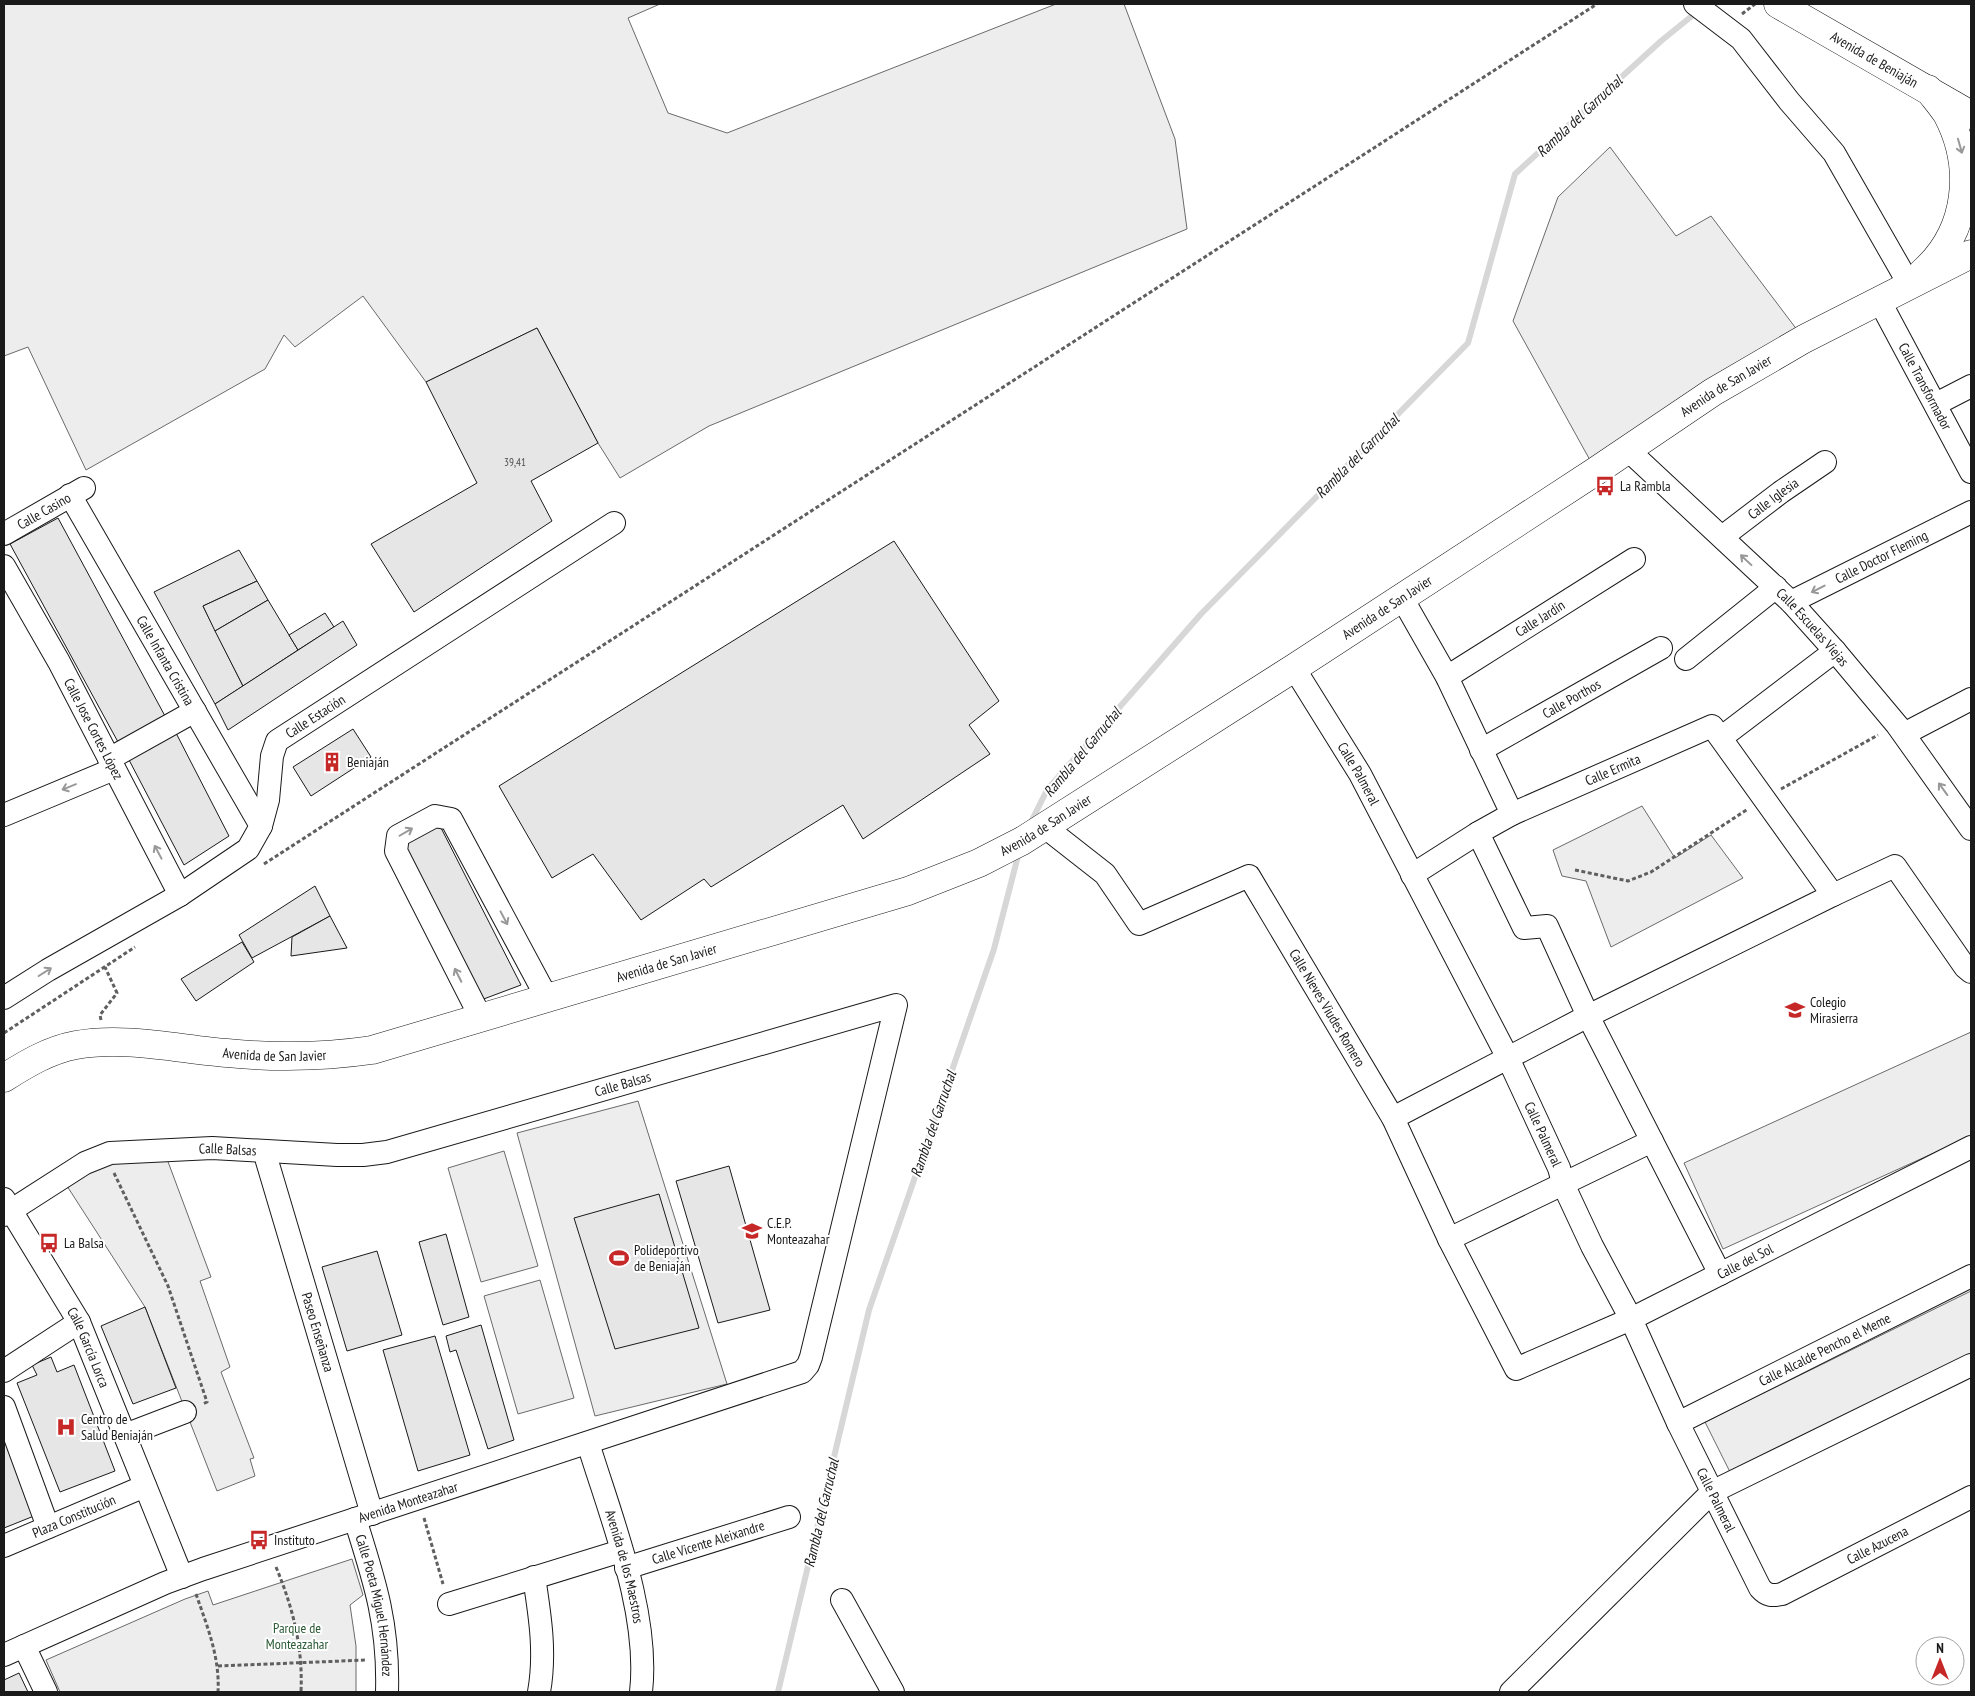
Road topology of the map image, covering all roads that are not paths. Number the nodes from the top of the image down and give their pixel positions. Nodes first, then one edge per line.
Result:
1 (1695, 4) edge
2 (1778, 4) edge
3 (1928, 89) junction
4 (1971, 114) edge
5 (1971, 254) edge
6 (1910, 284) junction
7 (1879, 300) junction
8 (1971, 386) edge
9 (1936, 404) junction
10 (1628, 450) junction
11 (1824, 462) dead end
12 (1971, 472) edge
13 (77, 492) joint
14 (1971, 512) edge
15 (614, 523) dead end
16 (4, 534) edge
17 (1722, 537) junction
18 (1634, 559) dead end
19 (4, 566) edge
20 (1784, 595) junction
21 (1402, 598) junction
22 (1661, 648) dead end
23 (1835, 651) junction
24 (1686, 659) dead end
25 (1294, 668) junction
26 (1447, 677) junction
27 (1971, 699) edge
28 (195, 711) junction
29 (1900, 729) junction
30 (1717, 732) junction
31 (1480, 750) junction
32 (112, 764) junction
33 (1964, 805) edge
34 (1512, 814) junction
35 (4, 815) edge
36 (261, 826) junction
37 (1045, 827) junction
38 (1971, 829) edge
39 (1478, 833) junction
40 (1412, 875) junction
41 (180, 895) junction
42 (1833, 895) junction
43 (1971, 972) edge
44 (4, 998) edge
45 (547, 998) junction
46 (1588, 1016) junction
47 (481, 1018) junction
48 (1508, 1058) junction
49 (4, 1078) edge
50 (1393, 1118) junction
51 (1652, 1142) junction
52 (1971, 1147) edge
53 (264, 1151) junction
54 (1564, 1186) junction
55 (6, 1208) edge
56 (1449, 1239) junction
57 (1720, 1274) junction
58 (1971, 1276) edge
59 (1631, 1319) junction
60 (79, 1322) junction
61 (811, 1357) joint
62 (1971, 1365) edge
63 (1516, 1369) joint
64 (4, 1372) edge
65 (4, 1407) edge
66 (185, 1412) road end
67 (1678, 1423) junction
68 (125, 1436) junction
69 (588, 1443) junction
70 (145, 1486) junction
71 (1712, 1492) junction
72 (1971, 1497) edge
73 (363, 1517) junction
74 (789, 1517) dead end
75 (48, 1527) junction
76 (4, 1546) edge
77 (624, 1559) junction
78 (186, 1575) junction
79 (534, 1577) junction
80 (1782, 1594) joint
81 (842, 1600) dead end
82 (449, 1604) road end
83 (24, 1646) junction
84 (4, 1655) edge
85 (46, 1692) edge
86 (387, 1692) edge
87 (539, 1692) edge
88 (641, 1692) edge
89 (893, 1692) edge
90 (1511, 1692) edge

1 - 6 street
2 - 3 main road, Avenida de Beniaján
3 - 4 main road, Avenida de Beniaján
3 -> 6 main road
5 - 6 main road, Avenida de San Javier
6 - 7 main road, Avenida de San Javier
7 - 9 street, Calle Transformador
7 - 10 main road, Avenida de San Javier
8 - 9 street
9 - 12 street, Calle Transformador
10 - 17 street, Calle Escuelas Viejas
10 - 21 main road, Avenida de San Javier
11 - 17 street, Calle Iglesia
13 - 16 street, Calle Casino
13 - 28 street, Calle Infanta Cristina
14 -> 20 street, Calle Doctor Fleming
15 - 36 street, Calle Estación
20 -> 17 street, Calle Escuelas Viejas
18 - 26 street, Calle Jardín
19 - 32 street, Calle Jose Cortes López
20 - 23 street, Calle Escuelas Viejas
20 - 24 street, Calle Doctor Fleming
21 - 25 main road, Avenida de San Javier
21 - 26 street
22 - 31 street, Calle Porthos
23 - 29 street, Calle Escuelas Viejas
23 - 30 street, Calle Ermita
25 - 37 main road, Avenida de San Javier
25 - 40 street, Calle Palmeral
26 - 31 street
27 - 29 street
28 - 32 street
28 - 36 street, Calle Infanta Cristina
33 -> 29 street, Calle Escuelas Viejas
30 - 34 street, Calle Ermita
30 - 42 street
31 - 34 street
32 -> 35 street
41 -> 32 street, Calle Jose Cortes López
33 - 38 street, Calle Escuelas Viejas
34 - 39 street, Calle Ermita
36 - 41 street, Calle Estación
37 - 45 main road, Avenida de San Javier
37 - 50 street, Calle Nieves Viudes Romero
39 - 40 street, Calle Ermita
39 - 46 street
40 - 48 street, Calle Palmeral
44 -> 41 street, Calle Estación
42 - 43 street
42 - 46 street
45 - 47 main road, Avenida de San Javier
47 -> 45 street
46 - 48 street
46 - 51 street
47 - 49 main road, Avenida de San Javier
48 - 50 street
48 - 54 street, Calle Palmeral
50 - 56 street, Calle Nieves Viudes Romero
51 - 54 street
51 - 57 street
52 - 57 street, Calle del Sol
53 - 55 street, Calle Balsas
53 - 61 street, Calle Balsas
53 - 73 street, Paseo Enseñanza
54 - 56 street
54 - 59 street, Calle Palmeral
55 - 60 street, Calle García Lorca
56 - 63 street, Calle Nieves Viudes Romero
57 - 59 street, Calle del Sol
58 - 67 street, Calle Alcalde Pencho el Meme
59 - 63 street, Calle del Sol
59 - 67 street, Calle Palmeral
60 - 64 street
60 - 68 street, Calle García Lorca
61 - 69 street, Avenida Monteazahar
62 - 71 street
65 - 75 street
66 - 68 street
67 - 71 street, Calle Palmeral
68 - 70 street, Calle García Lorca
69 - 73 street, Avenida Monteazahar
69 - 77 street, Avenida de los Maestros
70 - 75 street, Plaza Constitución
70 - 78 street, Calle García Lorca
71 - 80 street, Calle Palmeral
71 - 90 street
72 - 80 street, Calle Azucena
73 - 78 street, Avenida Monteazahar
73 - 86 street, Calle Poeta Miguel Hernández
74 - 77 street, Calle Vicente Aleixandre
75 - 76 street, Plaza Constitución
77 - 79 street, Calle Vicente Aleixandre
77 - 88 street, Avenida de los Maestros
78 - 83 street, Avenida Monteazahar
79 - 82 street, Calle Vicente Aleixandre
79 - 87 street
81 - 89 street
83 - 84 street, Avenida Monteazahar
83 - 85 street

